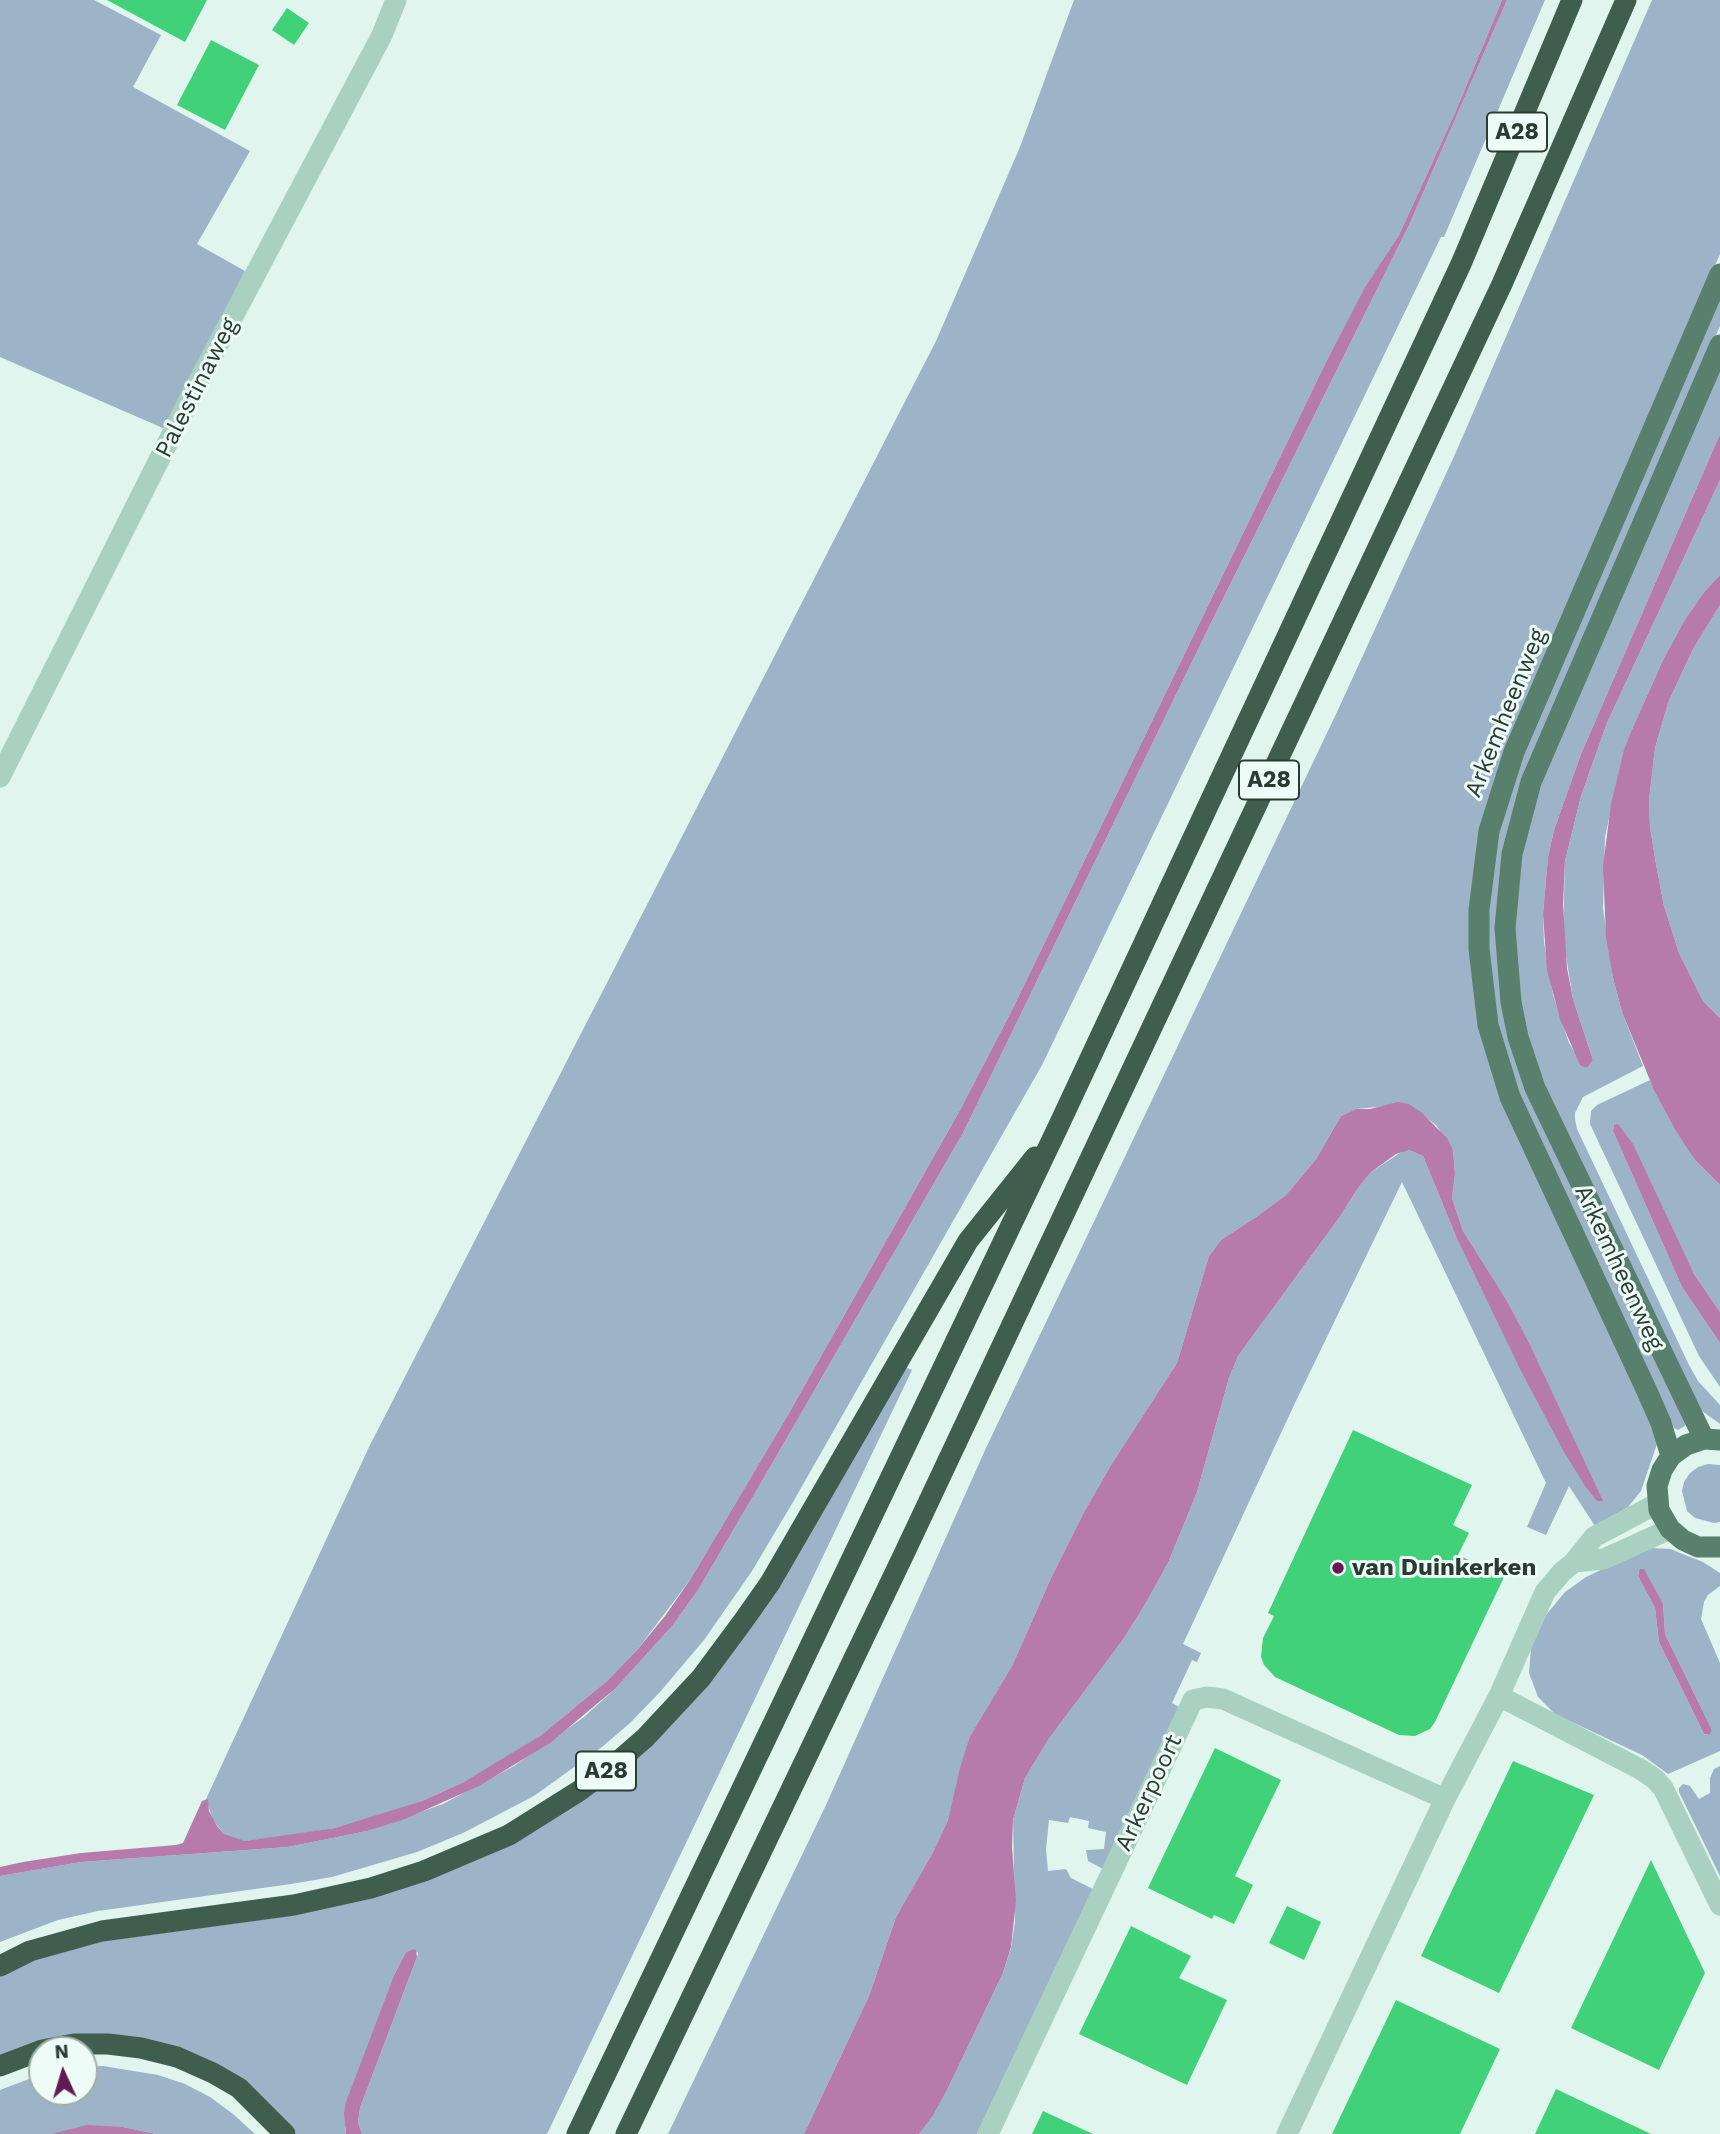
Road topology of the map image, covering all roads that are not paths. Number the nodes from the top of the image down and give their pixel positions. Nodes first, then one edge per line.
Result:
1 (396, 0) edge
2 (1572, 0) edge
3 (1626, 0) edge
4 (1720, 274) edge
5 (1720, 345) edge
6 (0, 777) edge
7 (1058, 1127) junction
8 (1712, 1439) edge
9 (1671, 1456) junction
10 (1658, 1503) junction
11 (1670, 1529) junction
12 (1718, 1550) edge
13 (1574, 1562) junction
14 (1499, 1696) junction
15 (1445, 1799) junction
16 (1720, 1905) edge
17 (0, 1966) edge
18 (98, 2044) edge
19 (28, 2055) edge
20 (0, 2066) edge
21 (285, 2134) edge
22 (577, 2134) edge
23 (626, 2134) edge
24 (988, 2134) edge
25 (1287, 2134) edge

1 - 6 street, Palestinaweg
2 - 7 highway, A28
3 - 23 highway, A28
4 - 9 main road, Arkemheenweg
5 - 8 main road, Arkemheenweg
7 - 17 highway, A28
7 - 22 highway, A28
8 - 9 main road
9 - 10 main road
10 - 11 main road
10 - 13 street
11 - 12 main road
11 - 13 street
13 - 14 street
14 - 15 street
14 - 16 street
15 - 24 street, Arkerpoort
15 - 25 street
18 - 21 highway
19 - 20 highway

